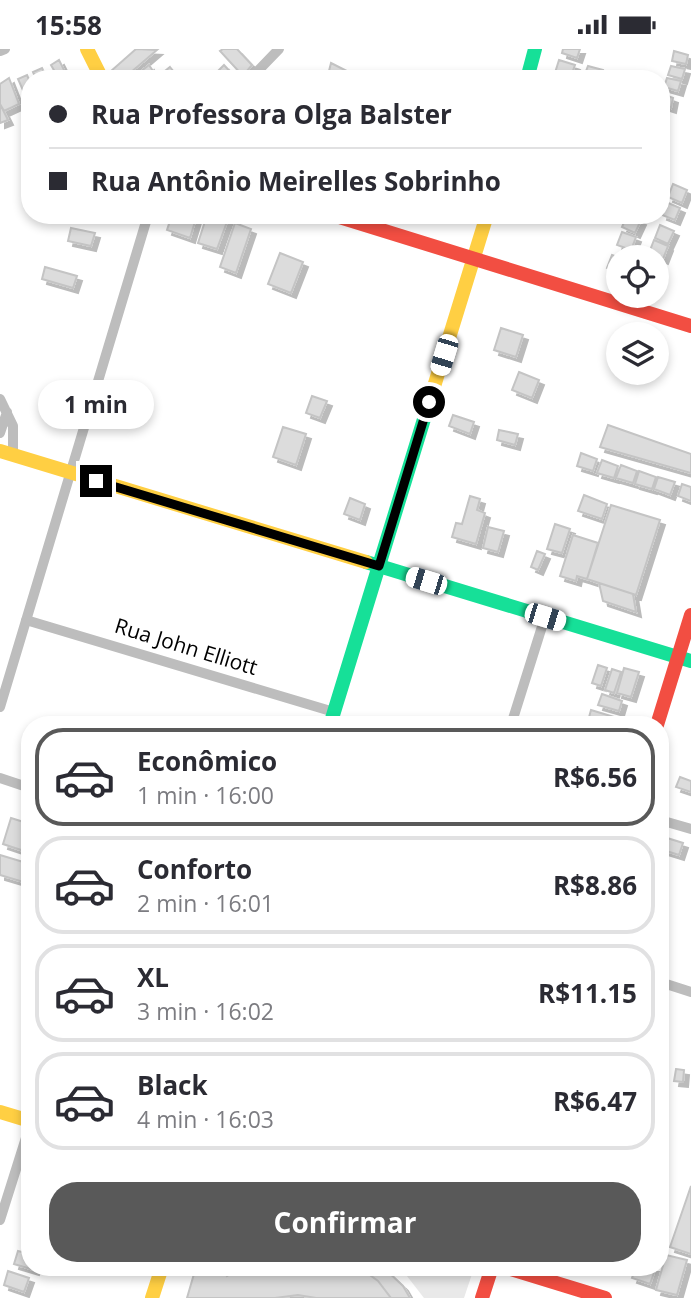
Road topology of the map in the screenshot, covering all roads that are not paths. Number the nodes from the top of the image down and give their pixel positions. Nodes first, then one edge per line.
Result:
1 (87, 49) edge
2 (279, 49) edge
3 (535, 49) edge
4 (98, 70) edge
5 (259, 70) edge
6 (529, 70) edge
7 (145, 224) edge
8 (363, 224) edge
9 (484, 224) edge
10 (474, 259) junction
11 (691, 326) edge
12 (0, 399) edge
13 (7, 412) junction
14 (0, 433) edge
15 (7, 453) edge
16 (71, 473) junction
17 (379, 566) junction
18 (691, 615) edge
19 (545, 617) junction
20 (26, 620) junction
21 (685, 659) edge
22 (0, 707) edge
23 (326, 716) edge
24 (333, 716) edge
25 (515, 716) edge
26 (661, 716) edge
27 (0, 778) edge
28 (21, 784) edge
29 (669, 823) edge
30 (691, 829) edge
31 (669, 985) edge
32 (691, 992) edge
33 (0, 1112) edge
34 (21, 1120) edge
35 (21, 1152) edge
36 (0, 1220) edge
37 (159, 1276) edge
38 (489, 1276) edge
39 (533, 1276) edge
40 (152, 1298) edge
41 (482, 1298) edge
42 (605, 1298) edge

1 - 4 main road
2 - 5 street
3 - 6 main road
7 - 16 street
8 - 10 main road
9 - 10 main road
10 - 11 main road
10 - 17 main road
12 - 13 street
13 - 14 street
13 - 15 street
15 - 16 main road
16 - 17 main road
16 - 20 street
17 - 19 main road
17 - 24 main road
18 - 21 main road
19 - 21 main road
19 - 25 street
20 - 22 street
20 - 23 street, Rua John Elliott
21 - 26 main road
27 - 28 street
29 - 30 street
31 - 32 street
33 - 34 main road
35 - 36 street
37 - 40 main road
38 - 41 main road
39 - 42 main road

